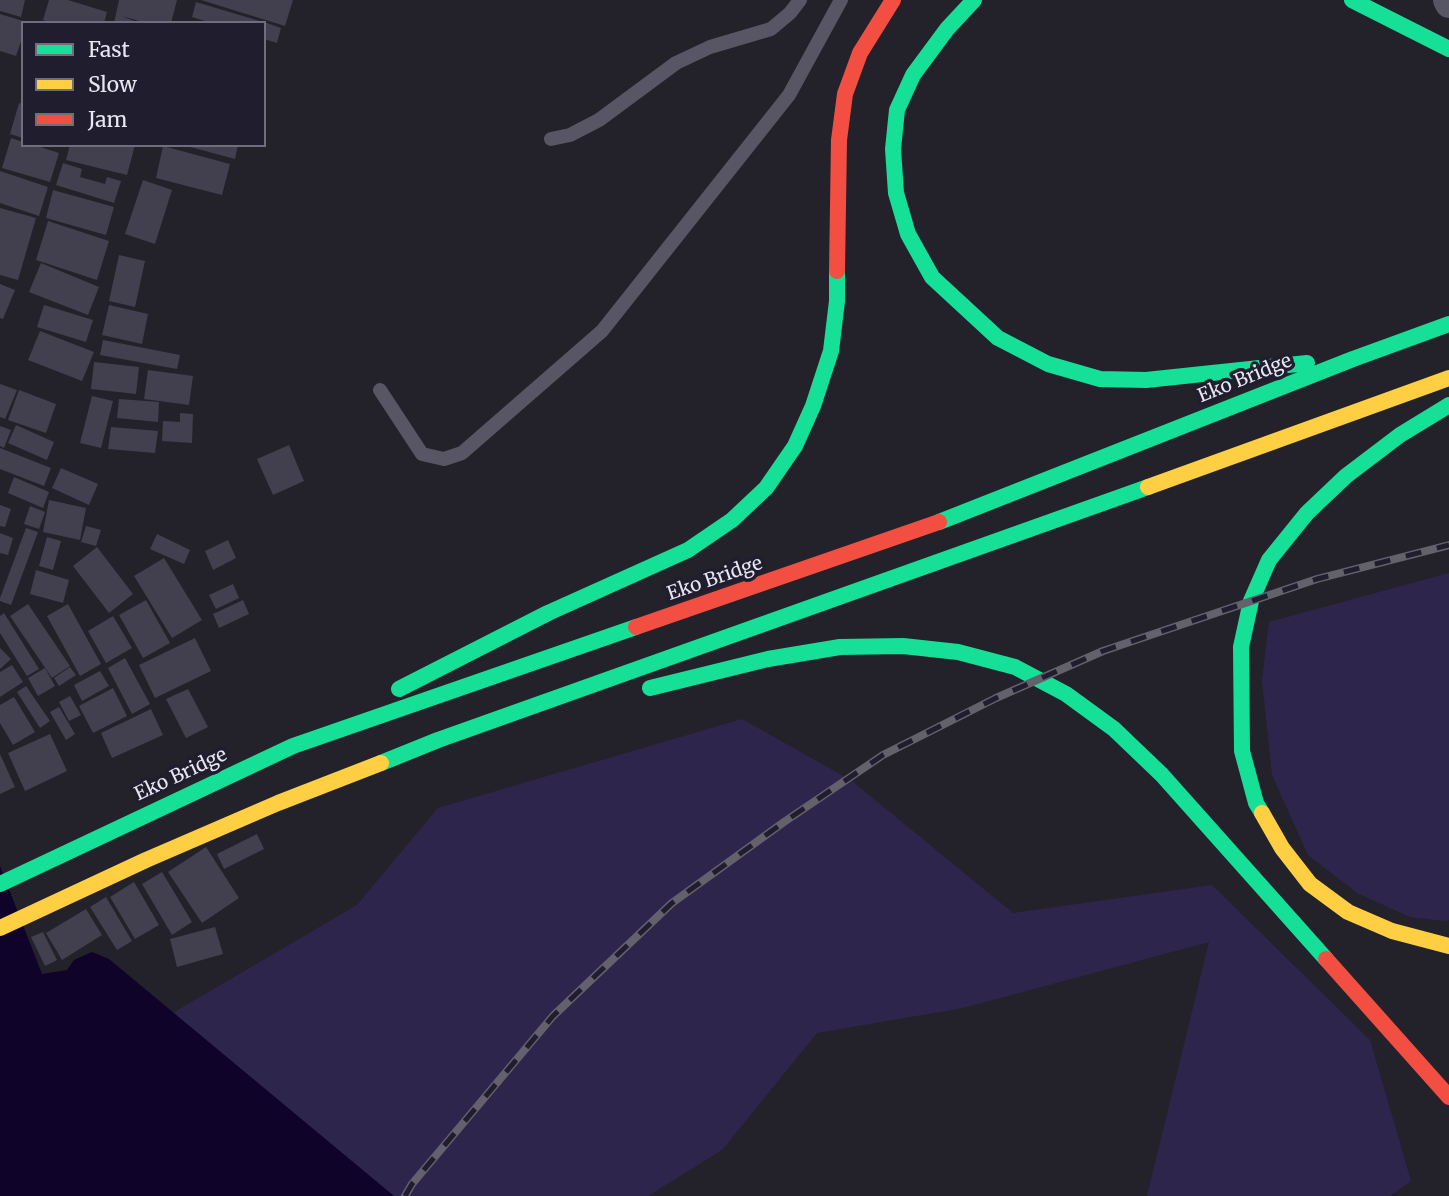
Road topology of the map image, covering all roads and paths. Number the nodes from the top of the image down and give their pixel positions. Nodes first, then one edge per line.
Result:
1 (800, 0) edge
2 (841, 0) edge
3 (893, 0) edge
4 (974, 0) edge
5 (1352, 0) edge
6 (1449, 49) edge
7 (551, 139) dead end
8 (1449, 324) edge
9 (1353, 359) junction
10 (1449, 378) edge
11 (380, 390) dead end
12 (1449, 405) edge
13 (629, 693) dead end
14 (592, 702) dead end
15 (438, 740) junction
16 (293, 746) junction
17 (0, 884) edge
18 (0, 929) edge
19 (1448, 946) edge
20 (1449, 1097) edge

1 - 7 lane
2 - 11 lane
3 - 16 highway
4 - 9 highway
5 - 6 highway
8 - 9 highway, Eko Bridge
9 - 16 highway, Eko Bridge
10 - 15 highway
12 - 19 highway
13 - 20 highway
14 - 15 highway
15 - 18 highway
16 - 17 highway, Eko Bridge

